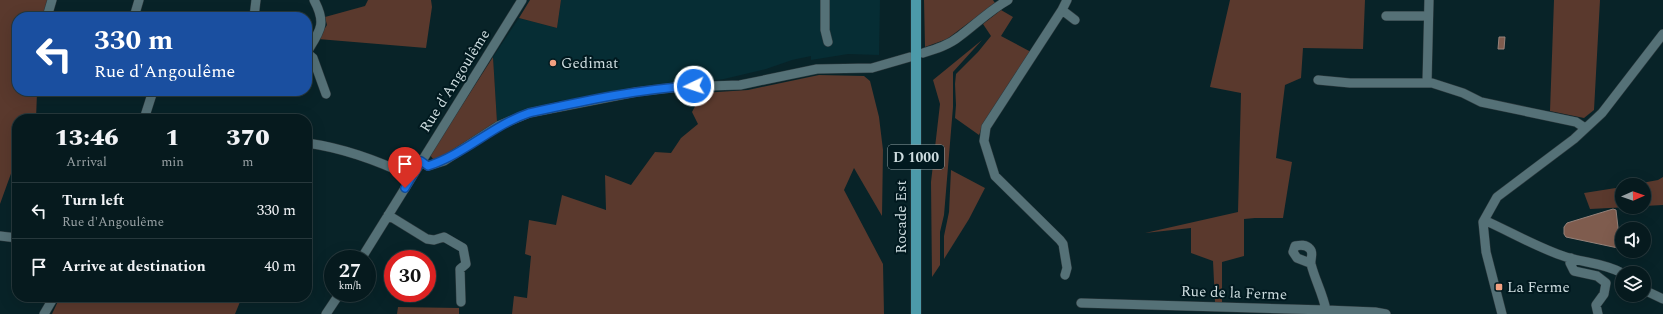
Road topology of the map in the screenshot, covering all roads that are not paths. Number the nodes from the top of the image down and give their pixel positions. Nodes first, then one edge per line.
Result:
1 (52, 0) edge
2 (139, 0) edge
3 (256, 0) edge
4 (314, 0) edge
5 (522, 0) edge
6 (825, 0) edge
7 (916, 0) edge
8 (1008, 0) edge
9 (1066, 0) edge
10 (1429, 0) edge
11 (1062, 10) junction
12 (48, 12) edge
13 (135, 12) edge
14 (255, 12) edge
15 (1386, 16) dead end
16 (1428, 16) junction
17 (1075, 20) dead end
18 (1663, 34) edge
19 (828, 42) dead end
20 (312, 45) edge
21 (923, 53) dead end
22 (312, 57) edge
23 (910, 57) dead end
24 (1318, 80) dead end
25 (1427, 83) junction
26 (326, 94) dead end
27 (151, 96) edge
28 (146, 114) edge
29 (1585, 128) junction
30 (312, 144) edge
31 (421, 161) junction
32 (412, 177) junction
33 (388, 215) junction
34 (1484, 220) junction
35 (0, 236) edge
36 (12, 237) edge
37 (367, 250) edge
38 (1571, 258) junction
39 (1310, 263) dead end
40 (1615, 270) edge
41 (1065, 275) dead end
42 (1651, 293) edge
43 (1663, 299) edge
44 (51, 302) edge
45 (334, 302) edge
46 (461, 302) dead end
47 (1081, 304) dead end
48 (1326, 310) junction
49 (44, 314) edge
50 (326, 314) edge
51 (916, 314) edge
52 (1386, 314) edge
53 (1502, 314) edge
54 (1598, 314) edge

1 - 12 street
2 - 13 street
3 - 14 street
4 - 20 street
5 - 31 street, Rue d'Angoulême
6 - 19 street
7 - 51 main road, Rocade Est / D 1000
8 - 21 street
9 - 11 street
10 - 16 street
11 - 17 street
11 - 41 street
15 - 16 street
16 - 25 street
18 - 29 street
22 - 26 street
23 - 31 street
24 - 25 street
25 - 29 street
27 - 28 street
29 - 34 street
30 - 32 street
31 - 32 street, Rue d'Angoulême
32 - 33 street, Rue d'Angoulême
33 - 37 street, Rue d'Angoulême
33 - 46 street
34 - 38 street
34 - 53 street
35 - 36 street
38 - 40 street
38 - 54 street
39 - 48 street
42 - 43 street
44 - 49 street
45 - 50 street
47 - 48 street, Rue de la Ferme
48 - 52 street, Rue de la Ferme

